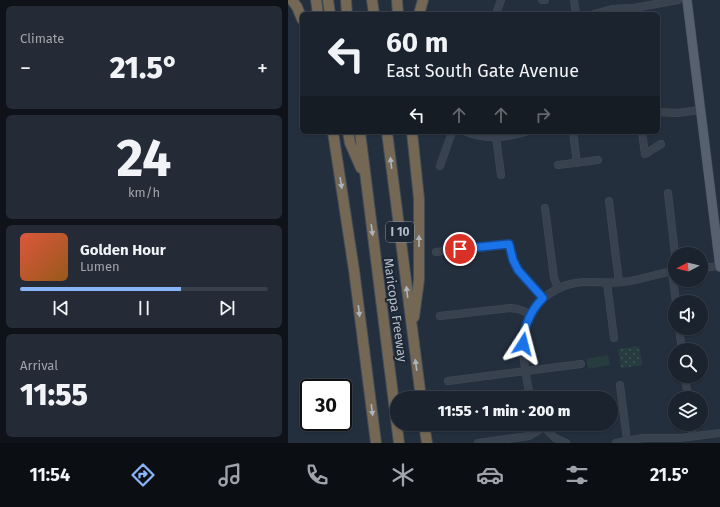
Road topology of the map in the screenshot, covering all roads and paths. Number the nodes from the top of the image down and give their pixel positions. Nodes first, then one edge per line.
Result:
1 (292, 0) edge
2 (316, 0) edge
3 (328, 0) edge
4 (346, 0) edge
5 (372, 0) edge
6 (397, 0) edge
7 (423, 0) edge
8 (501, 0) edge
9 (542, 0) edge
10 (545, 0) edge
11 (574, 0) edge
12 (623, 0) edge
13 (678, 0) edge
14 (687, 0) edge
15 (644, 6) junction
16 (624, 8) junction
17 (318, 12) edge
18 (330, 12) edge
19 (347, 12) edge
20 (374, 12) edge
21 (398, 12) edge
22 (420, 12) edge
23 (497, 12) edge
24 (576, 12) edge
25 (600, 12) edge
26 (645, 12) edge
27 (300, 13) edge
28 (700, 110) junction
29 (660, 112) edge
30 (333, 134) edge
31 (348, 134) edge
32 (360, 134) edge
33 (387, 134) edge
34 (412, 134) edge
35 (451, 134) edge
36 (518, 134) edge
37 (574, 134) edge
38 (642, 134) edge
39 (492, 135) edge
40 (661, 144) dead end
41 (598, 160) dead end
42 (577, 163) junction
43 (558, 165) dead end
44 (440, 166) dead end
45 (501, 175) dead end
46 (365, 178) junction
47 (668, 193) dead end
48 (609, 201) dead end
49 (545, 208) dead end
50 (674, 247) edge
51 (436, 252) dead end
52 (720, 266) edge
53 (708, 267) edge
54 (668, 273) edge
55 (607, 282) junction
56 (619, 282) junction
57 (558, 288) junction
58 (543, 298) junction
59 (531, 314) junction
60 (440, 316) dead end
61 (412, 331) junction
62 (614, 338) dead end
63 (581, 364) dead end
64 (526, 371) junction
65 (448, 381) dead end
66 (620, 385) dead end
67 (420, 391) edge
68 (529, 391) edge
69 (425, 431) edge
70 (539, 431) edge
71 (547, 431) edge
72 (720, 433) edge
73 (697, 438) edge
74 (554, 440) edge
75 (631, 441) edge
76 (376, 443) edge
77 (399, 443) edge
78 (427, 443) edge
79 (478, 443) edge
80 (566, 443) edge
81 (616, 443) edge

1 - 27 highway
2 - 17 highway
3 - 18 highway
4 - 19 highway
5 - 20 highway
6 - 21 highway
7 - 22 highway
8 - 23 street
9 - 10 street
11 - 24 street
12 - 16 street
13 - 15 street
14 - 28 main road
15 - 16 street
15 - 26 street
16 - 25 street
28 - 29 street
28 - 52 main road
30 -> 76 highway
31 - 46 highway
32 - 46 highway, Maricopa Freeway / I 10
61 -> 33 highway, Maricopa Freeway / I 10
61 -> 34 highway
35 - 44 street
36 - 39 street
37 - 42 street
38 - 40 street
39 - 45 street
41 - 42 street
42 - 43 street
46 -> 77 highway, Maricopa Freeway / I 10
47 - 50 street
48 - 56 street
49 - 57 street
51 - 58 street
52 - 53 street
54 - 56 street
55 - 56 street
55 - 57 street
55 - 62 street
57 - 58 street
58 - 59 street
59 - 60 street
59 - 64 street
67 -> 61 highway, Maricopa Freeway / I 10
63 - 64 street
64 - 65 street
64 - 68 street
66 - 75 street
69 - 78 highway
70 - 79 street
71 - 74 street
72 - 73 street
73 - 75 street
74 - 80 street
75 - 81 street

